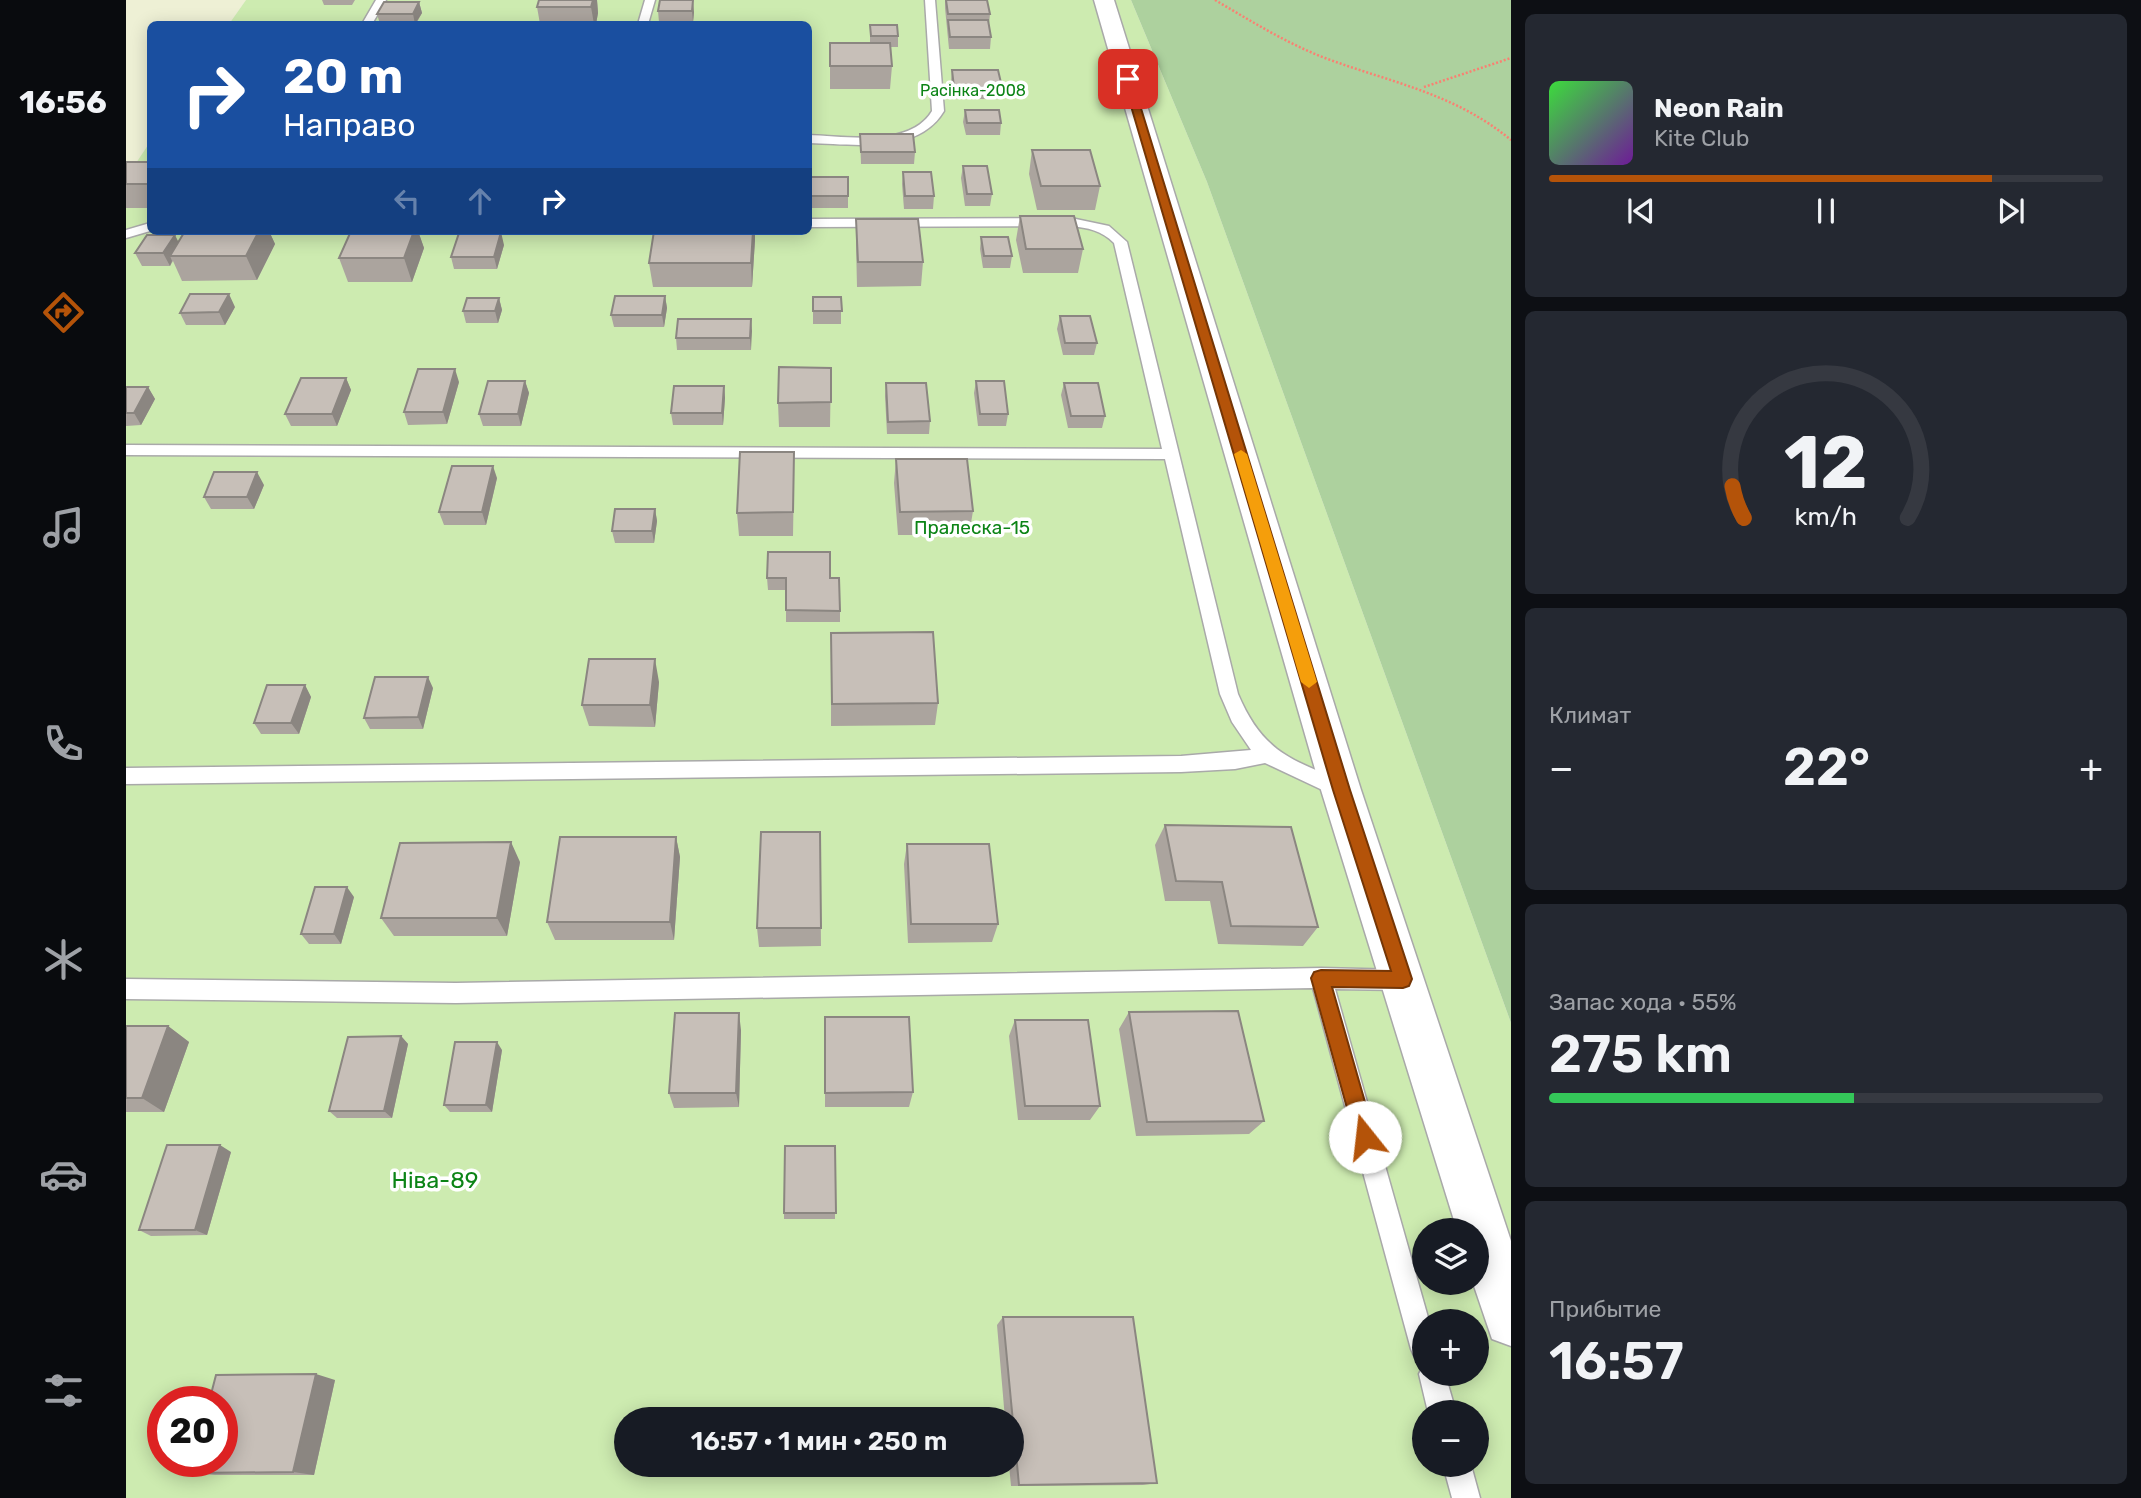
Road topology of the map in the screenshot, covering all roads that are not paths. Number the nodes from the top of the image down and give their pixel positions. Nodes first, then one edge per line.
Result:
1 (382, 0) edge
2 (650, 0) edge
3 (930, 0) edge
4 (1104, 0) edge
5 (369, 21) edge
6 (644, 21) edge
7 (812, 139) edge
8 (812, 223) edge
9 (147, 228) edge
10 (126, 234) edge
11 (126, 450) edge
12 (1170, 454) junction
13 (1266, 755) junction
14 (126, 776) edge
15 (1341, 790) junction
16 (1321, 978) junction
17 (1403, 979) junction
18 (126, 989) edge
19 (1413, 1309) edge
20 (1511, 1321) edge
21 (1460, 1477) edge
22 (1466, 1498) edge

1 - 5 lane
2 - 6 lane
3 - 7 lane
4 - 15 street
8 - 12 lane
9 - 10 lane
11 - 12 lane
12 - 13 lane
13 - 14 lane
13 - 15 lane
15 - 17 street
16 - 17 lane
16 - 18 lane
16 - 19 lane
17 - 20 street
21 - 22 lane

